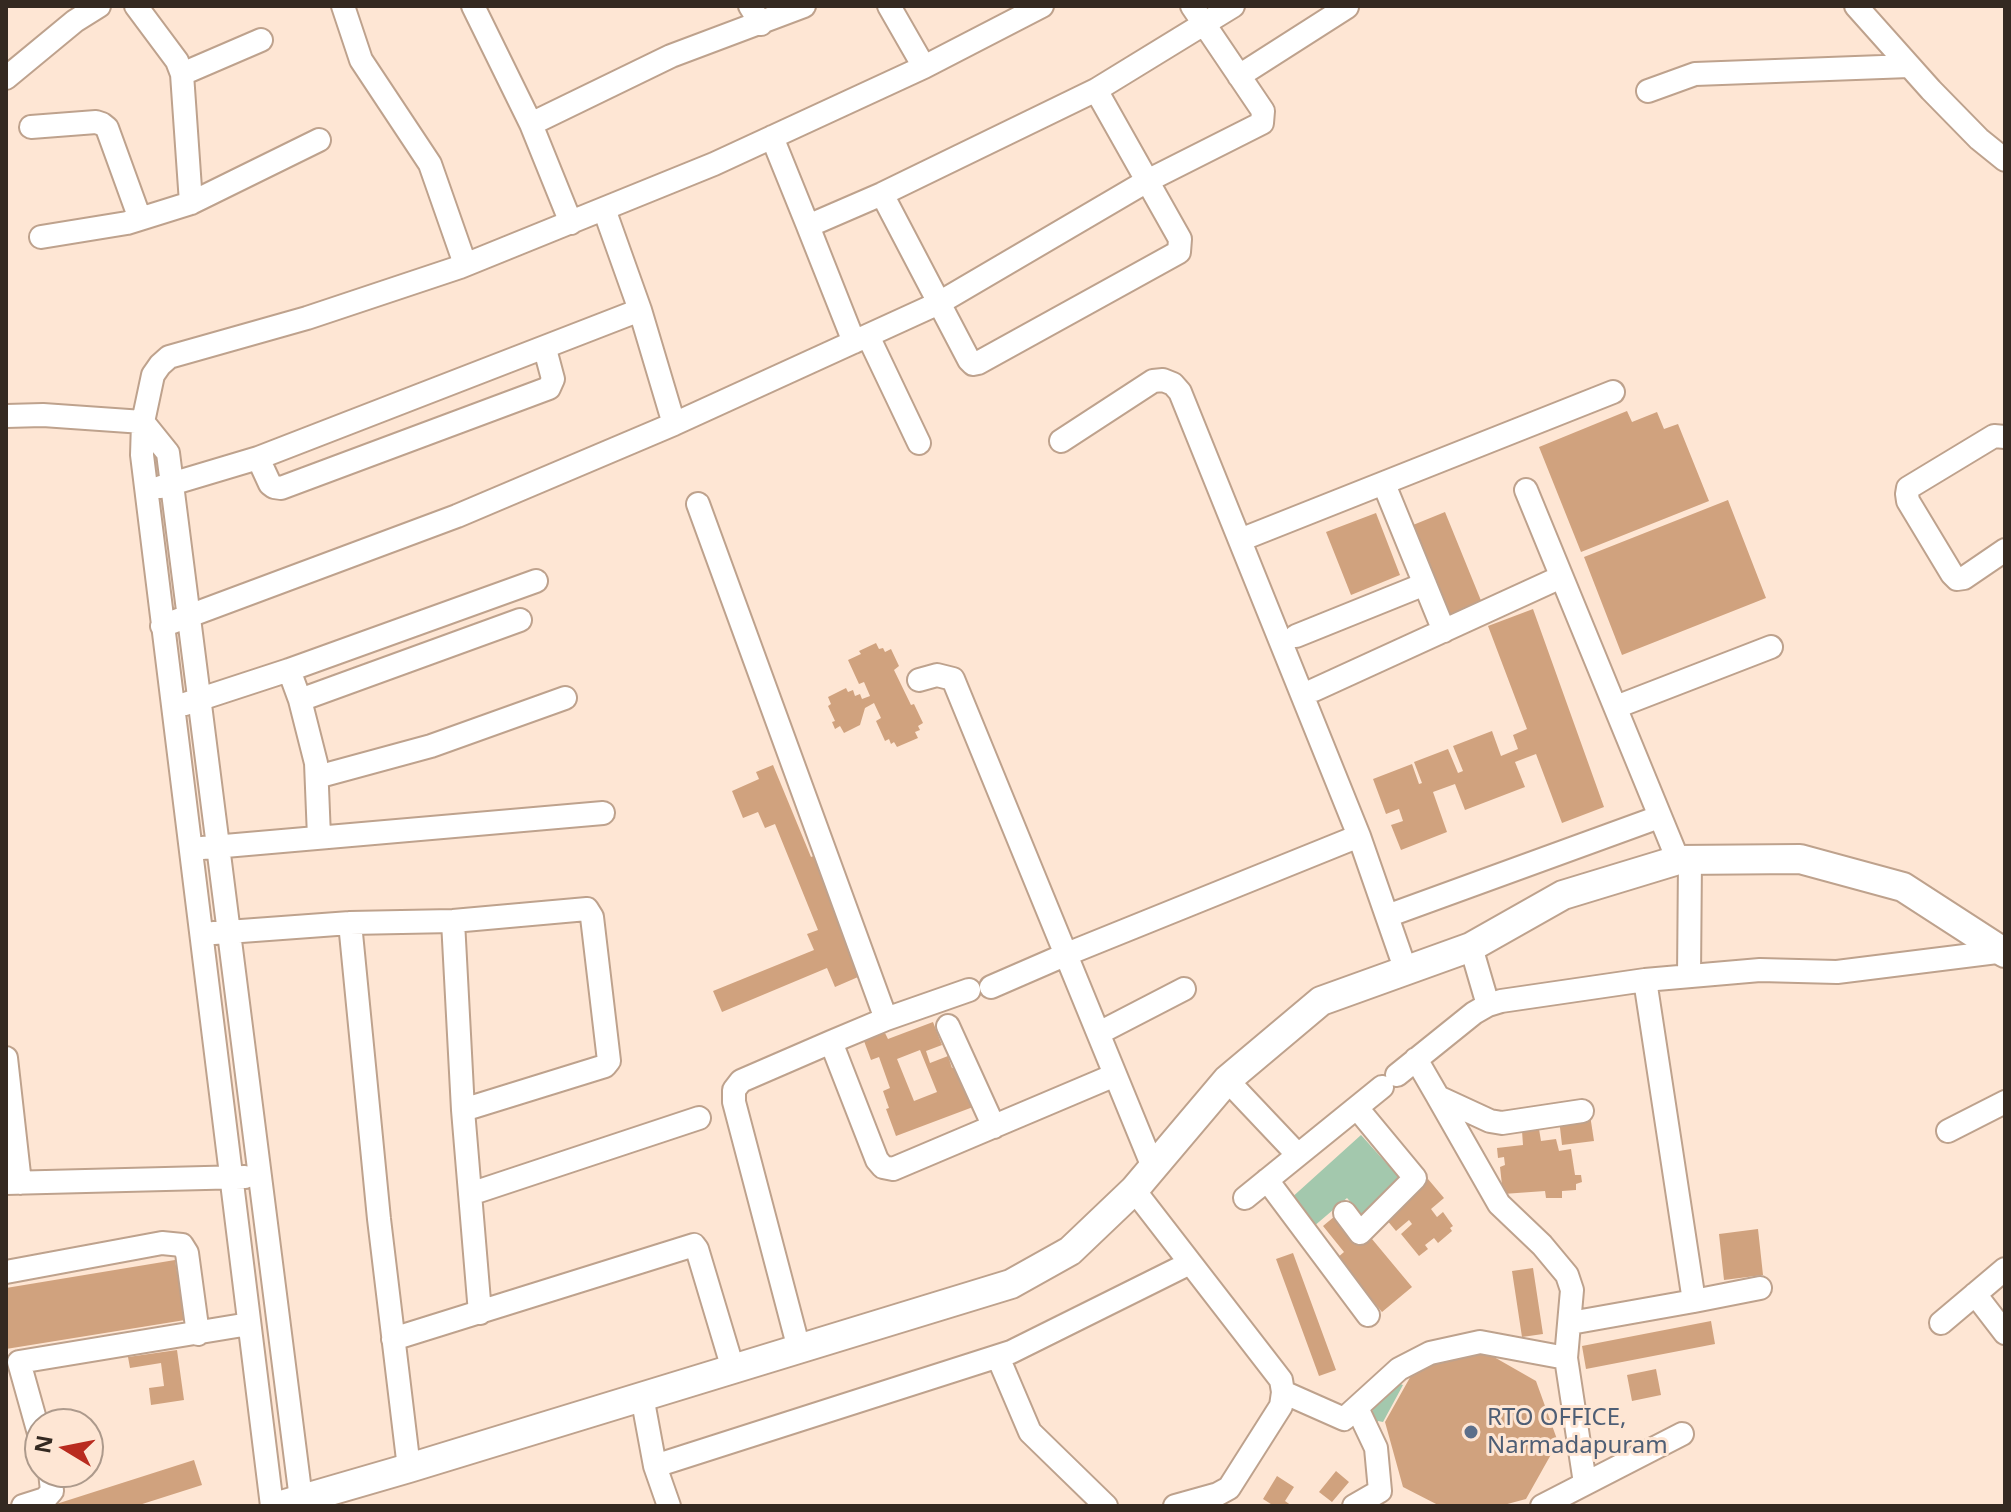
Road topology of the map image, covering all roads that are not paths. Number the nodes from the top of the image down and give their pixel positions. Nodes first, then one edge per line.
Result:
1 (99, 6) edge
2 (136, 6) edge
3 (343, 6) edge
4 (473, 6) edge
5 (804, 6) edge
6 (889, 6) edge
7 (1042, 6) edge
8 (1233, 6) edge
9 (1856, 6) edge
10 (1347, 7) edge
11 (72, 13) edge
12 (755, 15) edge
13 (1198, 15) edge
14 (261, 40) dead end
15 (1909, 66) junction
16 (924, 67) junction
17 (182, 74) junction
18 (1239, 76) junction
19 (6, 78) edge
20 (1096, 90) junction
21 (1648, 91) dead end
22 (531, 124) junction
23 (31, 127) dead end
24 (772, 137) junction
25 (319, 140) dead end
26 (2005, 160) edge
27 (1147, 181) junction
28 (882, 194) junction
29 (191, 203) junction
30 (604, 209) junction
31 (140, 219) junction
32 (571, 223) junction
33 (808, 226) junction
34 (41, 237) dead end
35 (465, 264) junction
36 (939, 303) junction
37 (640, 310) junction
38 (861, 339) junction
39 (545, 349) junction
40 (1613, 392) dead end
41 (6, 416) edge
42 (143, 422) junction
43 (674, 424) junction
44 (2005, 437) edge
45 (1061, 441) dead end
46 (919, 443) dead end
47 (258, 458) junction
48 (173, 483) junction
49 (1526, 490) dead end
50 (146, 491) junction
51 (1388, 494) dead end
52 (698, 504) dead end
53 (1240, 540) junction
54 (2005, 550) edge
55 (1561, 577) junction
56 (536, 581) dead end
57 (1425, 584) junction
58 (190, 616) junction
59 (520, 620) dead end
60 (162, 626) junction
61 (1444, 631) junction
62 (1296, 636) dead end
63 (1771, 647) dead end
64 (289, 670) junction
65 (919, 680) dead end
66 (1314, 690) dead end
67 (565, 698) dead end
68 (198, 700) junction
69 (300, 700) junction
70 (1616, 707) junction
71 (172, 708) junction
72 (317, 777) junction
73 (603, 813) dead end
74 (1659, 817) junction
75 (1359, 836) junction
76 (319, 837) junction
77 (217, 847) junction
78 (190, 849) junction
79 (1684, 860) junction
80 (1387, 916) junction
81 (453, 921) junction
82 (350, 923) junction
83 (228, 932) junction
84 (201, 935) junction
85 (1471, 947) junction
86 (2004, 952) edge
87 (1067, 954) junction
88 (1406, 971) junction
89 (1689, 976) junction
90 (1645, 980) junction
91 (1184, 989) dead end
92 (1488, 1005) junction
93 (886, 1019) junction
94 (948, 1026) dead end
95 (1099, 1033) junction
96 (831, 1042) junction
97 (6, 1058) edge
98 (1416, 1059) junction
99 (1115, 1075) junction
100 (1227, 1080) junction
101 (1438, 1097) junction
102 (2005, 1102) edge
103 (1357, 1108) junction
104 (463, 1110) junction
105 (1582, 1111) dead end
106 (699, 1118) dead end
107 (994, 1127) junction
108 (1948, 1131) dead end
109 (1298, 1155) junction
110 (1153, 1167) junction
111 (258, 1176) junction
112 (231, 1177) junction
113 (1267, 1180) junction
114 (13, 1183) edge
115 (1134, 1190) junction
116 (470, 1194) junction
117 (1245, 1198) dead end
118 (1345, 1213) dead end
119 (1190, 1263) junction
120 (2005, 1269) edge
121 (6, 1272) edge
122 (1760, 1288) dead end
123 (1975, 1294) junction
124 (1694, 1301) junction
125 (480, 1313) junction
126 (1368, 1315) dead end
127 (1576, 1322) dead end
128 (1941, 1323) dead end
129 (249, 1324) junction
130 (2005, 1333) edge
131 (198, 1334) junction
132 (393, 1339) junction
133 (799, 1349) junction
134 (998, 1357) junction
135 (1566, 1358) junction
136 (13, 1364) edge
137 (733, 1369) junction
138 (1283, 1392) junction
139 (642, 1396) junction
140 (29, 1408) edge
141 (1357, 1408) junction
142 (1682, 1434) dead end
143 (655, 1466) junction
144 (409, 1468) junction
145 (1585, 1483) junction
146 (52, 1488) edge
147 (284, 1504) edge
148 (23, 1506) edge
149 (669, 1506) edge
150 (1106, 1506) edge
151 (1175, 1506) edge
152 (1354, 1506) edge
153 (1542, 1506) edge

1 - 11 street
2 - 17 street
3 - 35 street
4 - 22 street
5 - 12 street
6 - 16 street
7 - 16 street
8 - 13 street
9 - 15 street
10 - 18 street
11 - 19 street
12 - 22 street
13 - 18 street
13 - 20 street
14 - 17 street
15 - 21 street
15 - 26 street
16 - 24 street
17 - 29 street
18 - 27 street
20 - 27 street
20 - 28 street
22 - 32 street
23 - 31 street
24 - 30 street
24 - 33 street
25 - 29 street
27 - 36 street
27 - 36 street
28 - 33 street
28 - 36 street
29 - 31 street
30 - 32 street
30 - 37 street
31 - 34 street
32 - 35 street
33 - 38 street
35 - 42 street
36 - 38 street
37 - 39 street
37 - 43 street
38 - 43 street
38 - 46 street
39 - 47 street
39 - 47 street
40 - 53 street
41 - 42 street
42 - 48 street
42 - 50 street
43 - 58 street
44 - 54 street
45 - 53 street
47 - 48 street
48 - 50 street
48 - 58 street
49 - 55 street
50 - 60 street
51 - 57 street
52 - 93 street
53 - 75 street
55 - 61 street
55 - 70 street
56 - 64 street
57 - 61 street
57 - 62 street
58 - 60 street
58 - 68 street
59 - 69 street
60 - 71 street
61 - 66 street
63 - 70 street
64 - 68 street
64 - 69 street
65 - 87 street
67 - 72 street
68 - 71 street
68 - 77 street
69 - 72 street
70 - 74 street
71 - 78 street
72 - 76 street
73 - 76 street
74 - 79 street
74 - 80 street
75 - 80 street
75 - 87 street
76 - 77 street
77 - 78 street
77 - 83 street
78 - 84 street
79 - 85 main road
79 - 86 main road
79 - 89 street
80 - 88 street
81 - 82 street
81 - 104 street
81 - 104 street
82 - 83 street
82 - 132 street
83 - 84 street
83 - 111 street
84 - 112 street
85 - 88 main road
85 - 92 street
86 - 89 street
87 - 93 street
87 - 95 street
88 - 100 main road
89 - 90 street
90 - 92 street
90 - 124 street
91 - 95 street
92 - 98 street
93 - 96 street
94 - 107 street
95 - 99 street
96 - 107 street
96 - 133 street
97 - 114 street
98 - 101 street
98 - 103 street
99 - 107 street
99 - 110 street
100 - 109 street
100 - 110 main road
101 - 105 street
101 - 135 street
102 - 108 street
103 - 109 street
103 - 118 street
104 - 116 street
106 - 116 street
109 - 113 street
110 - 115 main road
111 - 112 street
111 - 147 street
112 - 114 street
112 - 129 street
113 - 117 street
113 - 126 street
115 - 119 street
115 - 133 main road
116 - 125 street
119 - 134 street
119 - 138 street
120 - 123 street
121 - 131 street
122 - 124 street
123 - 128 street
123 - 130 street
124 - 127 street
125 - 132 street
125 - 137 street
129 - 131 street
129 - 147 street
131 - 136 street
132 - 144 street
133 - 137 main road
134 - 143 street
134 - 150 street
135 - 141 street
135 - 145 street
136 - 140 street
137 - 139 main road
138 - 141 street
138 - 151 street
139 - 143 street
139 - 144 main road
141 - 152 street
142 - 145 street
143 - 149 street
144 - 147 main road
145 - 153 street
146 - 148 street

